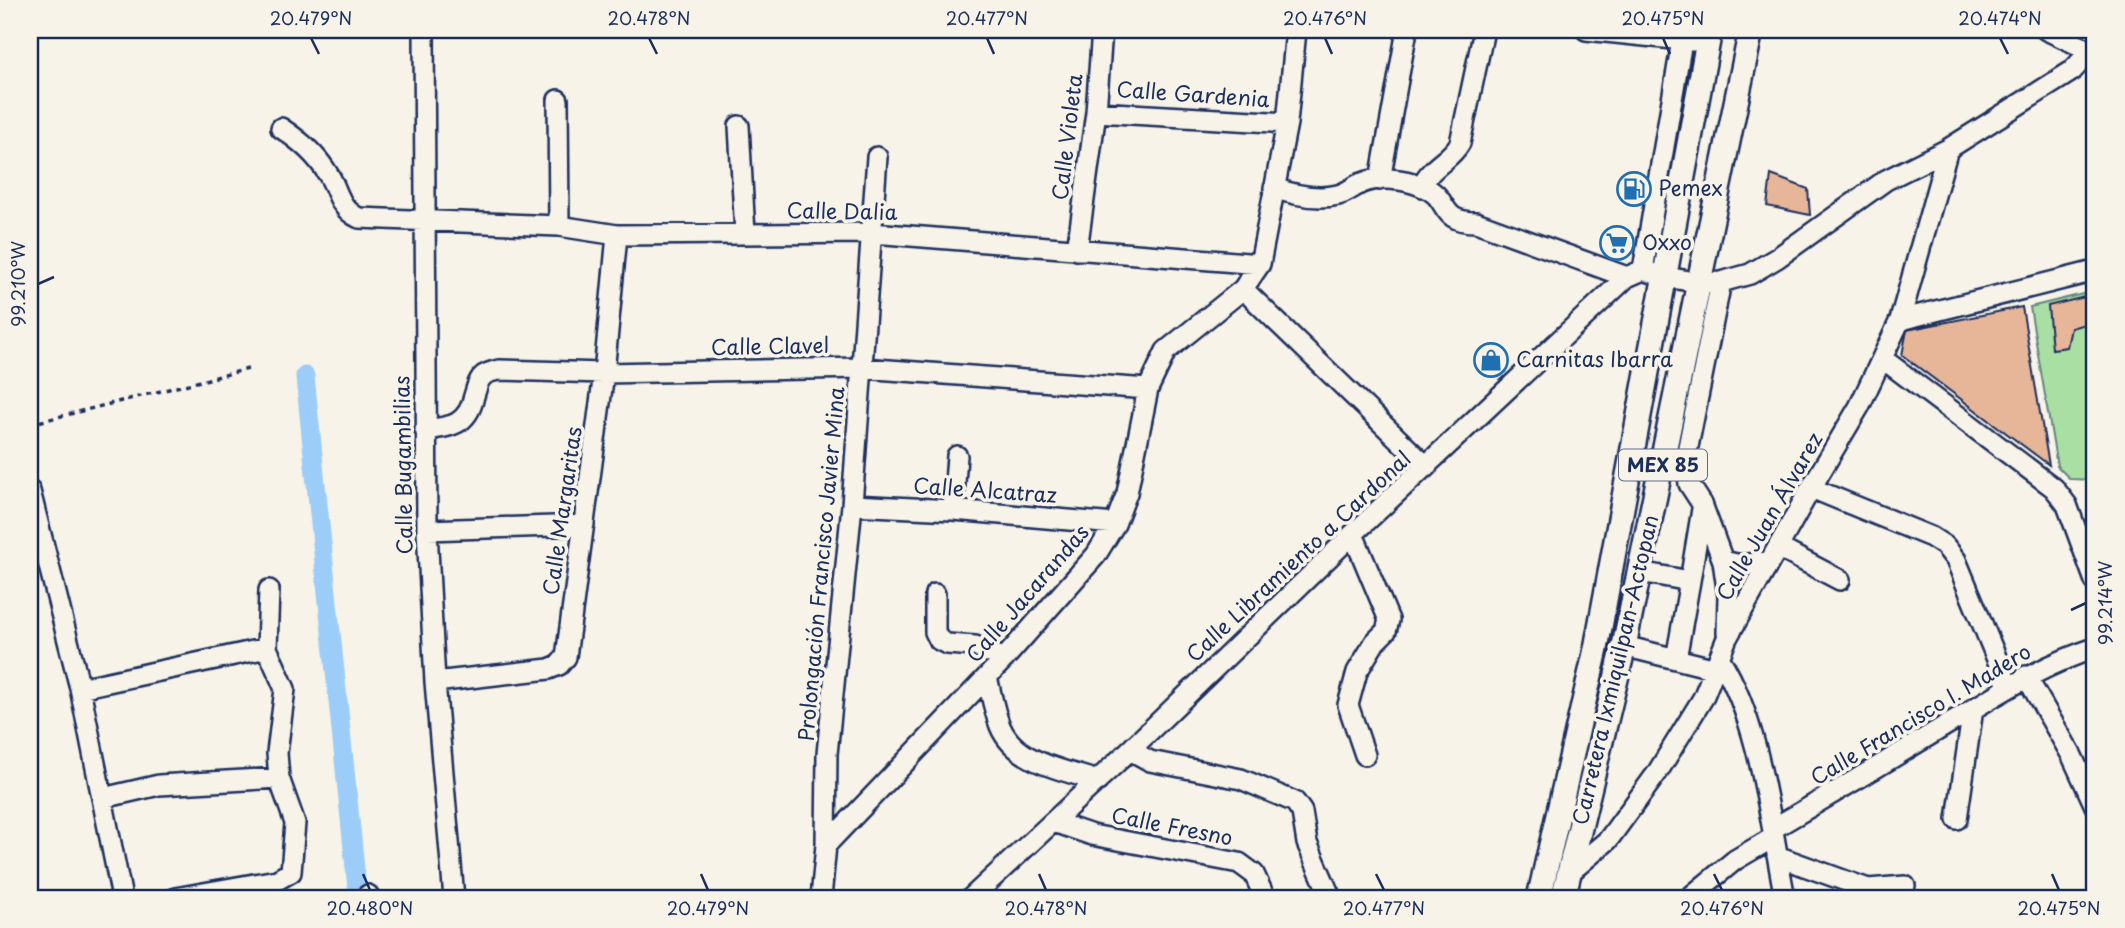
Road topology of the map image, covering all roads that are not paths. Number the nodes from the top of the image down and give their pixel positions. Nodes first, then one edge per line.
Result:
1 (424, 30) edge
2 (1102, 30) edge
3 (1296, 30) edge
4 (1407, 30) edge
5 (1484, 30) edge
6 (1586, 30) edge
7 (1751, 30) edge
8 (2046, 30) edge
9 (1709, 36) edge
10 (1682, 40) junction
11 (2093, 49) edge
12 (558, 100) dead end
13 (1096, 111) junction
14 (1287, 123) junction
15 (739, 126) dead end
16 (281, 128) dead end
17 (1948, 149) junction
18 (877, 157) dead end
19 (1380, 180) junction
20 (1422, 186) junction
21 (1274, 188) junction
22 (424, 220) junction
23 (559, 226) junction
24 (873, 233) junction
25 (745, 234) junction
26 (617, 235) junction
27 (1077, 250) junction
28 (1260, 264) junction
29 (2095, 271) edge
30 (1635, 274) junction
31 (1666, 277) junction
32 (1711, 283) junction
33 (1243, 289) junction
34 (1900, 320) junction
35 (1883, 359) junction
36 (862, 368) junction
37 (604, 373) junction
38 (1148, 389) junction
39 (425, 430) junction
40 (957, 456) dead end
41 (1427, 467) junction
42 (1811, 488) junction
43 (30, 491) edge
44 (1702, 504) junction
45 (852, 505) junction
46 (953, 510) junction
47 (1115, 524) junction
48 (584, 525) junction
49 (427, 530) junction
50 (1353, 534) junction
51 (1774, 554) junction
52 (1723, 561) junction
53 (1640, 572) junction
54 (1840, 580) dead end
55 (2095, 581) edge
56 (1690, 582) junction
57 (269, 590) dead end
58 (935, 594) dead end
59 (1727, 638) junction
60 (1625, 646) junction
61 (267, 648) junction
62 (2095, 648) edge
63 (1004, 659) junction
64 (1676, 659) junction
65 (1718, 664) junction
66 (2026, 676) junction
67 (987, 677) junction
68 (435, 682) junction
69 (2008, 686) junction
70 (80, 688) junction
71 (1973, 709) junction
72 (1130, 750) junction
73 (1365, 755) dead end
74 (279, 778) junction
75 (1098, 781) junction
76 (103, 798) junction
77 (2095, 806) edge
78 (1957, 819) dead end
79 (1054, 822) junction
80 (1775, 840) junction
81 (825, 845) junction
82 (1569, 873) junction
83 (1905, 886) dead end
84 (122, 898) edge
85 (175, 898) edge
86 (454, 898) edge
87 (821, 898) edge
88 (971, 898) edge
89 (1265, 898) edge
90 (1331, 898) edge
91 (1539, 898) edge
92 (1563, 898) edge
93 (1689, 898) edge
94 (1785, 898) edge

1 - 22 street, Calle Bugambilias
2 - 13 street, Calle Violeta
3 - 14 street, Calle Jacarandas
4 - 19 street
5 - 20 street
6 - 10 street
7 - 32 main road, Carretera Ixmiquilpan-Actopan / MEX 85
8 - 11 street
9 - 10 street
9 - 31 main road, MEX 85
10 - 30 street
11 - 17 street
12 - 23 street
13 - 14 street, Calle Gardenia
13 - 27 street, Calle Violeta
14 - 21 street, Calle Jacarandas
15 - 25 street
16 - 22 street, Calle Dalia
17 - 32 street
17 - 34 street, Calle Juan Álvarez
18 - 24 street, Prolongación Francisco Javier Mina
19 - 20 street
19 - 21 street
20 - 30 street
21 - 28 street, Calle Jacarandas
22 - 23 street, Calle Dalia
22 - 39 street, Calle Bugambilias
23 - 26 street, Calle Dalia
24 - 25 street, Calle Dalia
24 - 27 street, Calle Dalia
24 - 36 street, Prolongación Francisco Javier Mina
25 - 26 street, Calle Dalia
26 - 37 street, Calle Margaritas
27 - 28 street, Calle Dalia
28 - 33 street, Calle Jacarandas
29 - 34 street
30 - 31 street
30 - 41 street, Calle Libramiento a Cardonal
31 - 32 street
31 - 91 main road, MEX 85
32 - 44 street
32 - 53 main road, Carretera Ixmiquilpan-Actopan / MEX 85
33 - 38 street, Calle Jacarandas
33 - 41 street
34 - 35 street, Calle Juan Álvarez
35 - 42 street, Calle Juan Álvarez
35 - 55 street
36 - 37 street, Calle Clavel
36 - 38 street, Calle Clavel
36 - 45 street, Prolongación Francisco Javier Mina
37 - 39 street, Calle Clavel
37 - 48 street, Calle Margaritas
38 - 47 street, Calle Jacarandas
39 - 49 street, Calle Bugambilias
40 - 46 street
41 - 50 street, Calle Libramiento a Cardonal
42 - 51 street, Calle Juan Álvarez
42 - 69 street
43 - 70 street
44 - 52 street
44 - 56 street
45 - 46 street, Calle Alcatraz
45 - 81 street, Prolongación Francisco Javier Mina
46 - 47 street, Calle Alcatraz
47 - 63 street, Calle Jacarandas
48 - 49 street
48 - 68 street, Calle Margaritas
49 - 68 street, Calle Bugambilias
50 - 72 street, Calle Libramiento a Cardonal
50 - 73 street
51 - 52 street
51 - 54 street
51 - 59 street, Calle Juan Álvarez
52 - 59 street
53 - 56 street
53 - 60 main road, Carretera Ixmiquilpan-Actopan / MEX 85
56 - 64 street
57 - 61 street
58 - 63 street
59 - 65 street, Calle Juan Álvarez
60 - 64 street
60 - 82 main road, Carretera Ixmiquilpan-Actopan / MEX 85
61 - 70 street
61 - 74 street
62 - 66 street, Calle Francisco I. Madero
63 - 67 street, Calle Jacarandas
64 - 65 street
65 - 80 street
65 - 82 street, Calle Juan Álvarez
66 - 69 street, Calle Francisco I. Madero
66 - 77 street
67 - 75 street
67 - 81 street, Calle Jacarandas
68 - 86 street, Calle Bugambilias
69 - 71 street, Calle Francisco I. Madero
70 - 76 street
71 - 78 street
71 - 80 street, Calle Francisco I. Madero
72 - 75 street, Calle Libramiento a Cardonal
72 - 90 street
74 - 76 street
74 - 85 street
75 - 79 street, Calle Libramiento a Cardonal
76 - 84 street
79 - 88 street, Calle Libramiento a Cardonal
79 - 89 street, Calle Fresno
80 - 83 street
80 - 93 street, Calle Francisco I. Madero
80 - 94 street
81 - 87 street, Prolongación Francisco Javier Mina
82 - 92 main road, Carretera Ixmiquilpan-Actopan / MEX 85

